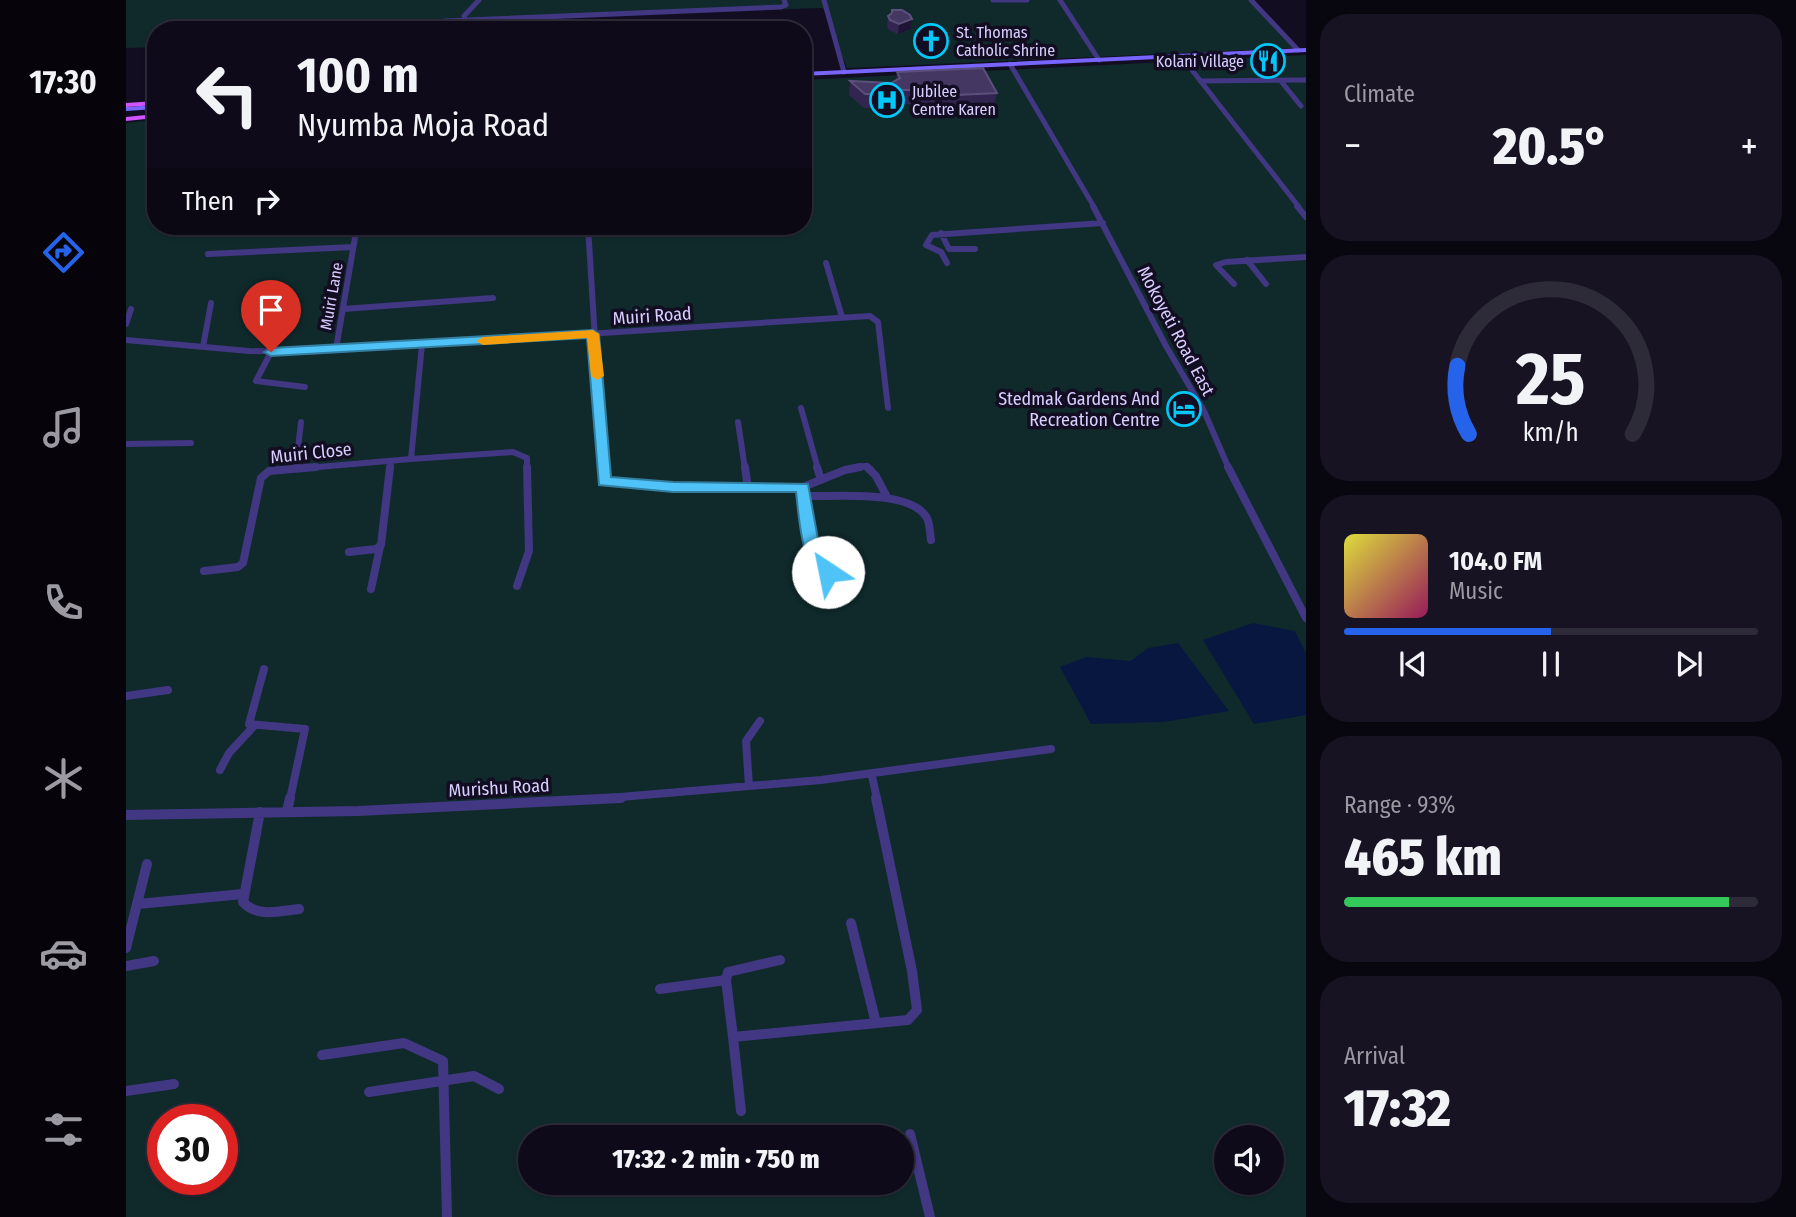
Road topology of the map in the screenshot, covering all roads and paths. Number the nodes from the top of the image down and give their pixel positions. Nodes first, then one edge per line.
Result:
1 (479, 0) edge
2 (785, 0) edge
3 (824, 0) edge
4 (993, 0) edge
5 (1027, 0) edge
6 (1060, 0) edge
7 (1251, 0) edge
8 (465, 20) junction
9 (445, 21) edge
10 (1302, 50) edge
11 (1181, 56) junction
12 (1099, 60) junction
13 (1010, 64) junction
14 (844, 72) junction
15 (812, 74) edge
16 (1280, 80) junction
17 (1306, 80) edge
18 (1200, 81) junction
19 (1301, 106) dead end
20 (147, 111) edge
21 (147, 111) edge
22 (126, 112) edge
23 (1306, 217) edge
24 (1103, 223) junction
25 (941, 233) junction
26 (355, 235) edge
27 (588, 235) edge
28 (353, 247) junction
29 (975, 250) dead end
30 (208, 254) dead end
31 (1306, 257) edge
32 (1247, 260) junction
33 (826, 263) dead end
34 (947, 263) dead end
35 (1234, 284) dead end
36 (1266, 284) dead end
37 (493, 298) dead end
38 (211, 303) dead end
39 (131, 309) dead end
40 (343, 309) junction
41 (842, 317) junction
42 (126, 324) edge
43 (593, 334) junction
44 (126, 340) edge
45 (422, 344) junction
46 (203, 347) junction
47 (336, 349) junction
48 (271, 352) junction
49 (305, 387) dead end
50 (801, 408) dead end
51 (888, 408) dead end
52 (301, 422) dead end
53 (738, 422) dead end
54 (191, 443) dead end
55 (126, 444) edge
56 (411, 459) junction
57 (391, 461) junction
58 (296, 467) junction
59 (821, 480) junction
60 (748, 488) junction
61 (804, 492) junction
62 (887, 497) junction
63 (931, 540) dead end
64 (380, 547) junction
65 (349, 552) dead end
66 (204, 571) dead end
67 (862, 573) dead end
68 (517, 586) dead end
69 (371, 589) dead end
70 (1306, 618) edge
71 (264, 669) dead end
72 (168, 690) dead end
73 (126, 696) edge
74 (760, 721) dead end
75 (254, 726) junction
76 (1051, 749) dead end
77 (220, 769) dead end
78 (872, 776) junction
79 (749, 786) junction
80 (260, 811) junction
81 (287, 811) junction
82 (126, 815) edge
83 (147, 864) dead end
84 (243, 894) junction
85 (138, 904) junction
86 (299, 909) dead end
87 (851, 923) dead end
88 (126, 948) edge
89 (779, 960) dead end
90 (154, 961) dead end
91 (126, 966) edge
92 (726, 980) junction
93 (660, 989) dead end
94 (876, 1023) junction
95 (733, 1037) junction
96 (322, 1055) dead end
97 (446, 1079) junction
98 (174, 1084) dead end
99 (499, 1089) dead end
100 (126, 1091) edge
101 (369, 1092) dead end
102 (740, 1111) dead end
103 (914, 1151) edge
104 (447, 1217) edge
105 (930, 1217) edge

1 - 8 street
2 - 8 street
3 - 14 street
4 - 5 street
6 - 12 street
7 - 10 street
8 - 9 street
10 - 11 main road
11 - 12 main road
11 - 18 street
12 - 13 main road
13 - 14 main road
13 - 24 street, Mokoyeti Road East
14 - 15 main road
16 - 17 street
16 - 18 street
16 - 19 street
18 - 23 street
20 - 22 main road
21 - 22 main road
24 - 25 street
24 - 70 street, Mokoyeti Road East
25 - 29 street
25 - 34 street
26 - 28 street, Muiri Lane
27 - 43 street
28 - 30 street, Muiri Lane
28 - 40 street, Muiri Lane
31 - 32 street
32 - 35 street
32 - 36 street
33 - 41 street
37 - 40 street
38 - 46 street
39 - 42 street
40 - 47 street, Muiri Lane
41 - 43 street, Muiri Road
41 - 51 street, Muiri Road
43 - 45 street, Muiri Road
43 - 60 street
44 - 46 street, Muiri Road
45 - 47 street, Muiri Road
45 - 56 street
46 - 48 street, Muiri Road
47 - 48 street, Muiri Road
48 - 49 street
50 - 59 street
52 - 58 street
53 - 60 street
54 - 55 street
56 - 57 street, Muiri Close
56 - 68 street, Muiri Close
57 - 58 street, Muiri Close
57 - 64 street
58 - 66 street, Muiri Close
59 - 61 street
59 - 62 street
60 - 61 street
61 - 62 street
61 - 67 street
62 - 63 street
64 - 65 street
64 - 69 street
71 - 75 street
72 - 73 street
74 - 79 street
75 - 77 street
75 - 81 street
76 - 78 street, Murishu Road
78 - 79 street, Murishu Road
78 - 94 street
79 - 81 street, Murishu Road
80 - 81 street, Murishu Road
80 - 82 street, Murishu Road
80 - 84 street
83 - 85 street
84 - 85 street
84 - 86 street
85 - 88 street
87 - 94 street
89 - 92 street
90 - 91 street
92 - 93 street
92 - 95 street
94 - 95 street
95 - 102 street
96 - 97 street
97 - 99 street
97 - 101 street
97 - 104 street
98 - 100 street
103 - 105 street

